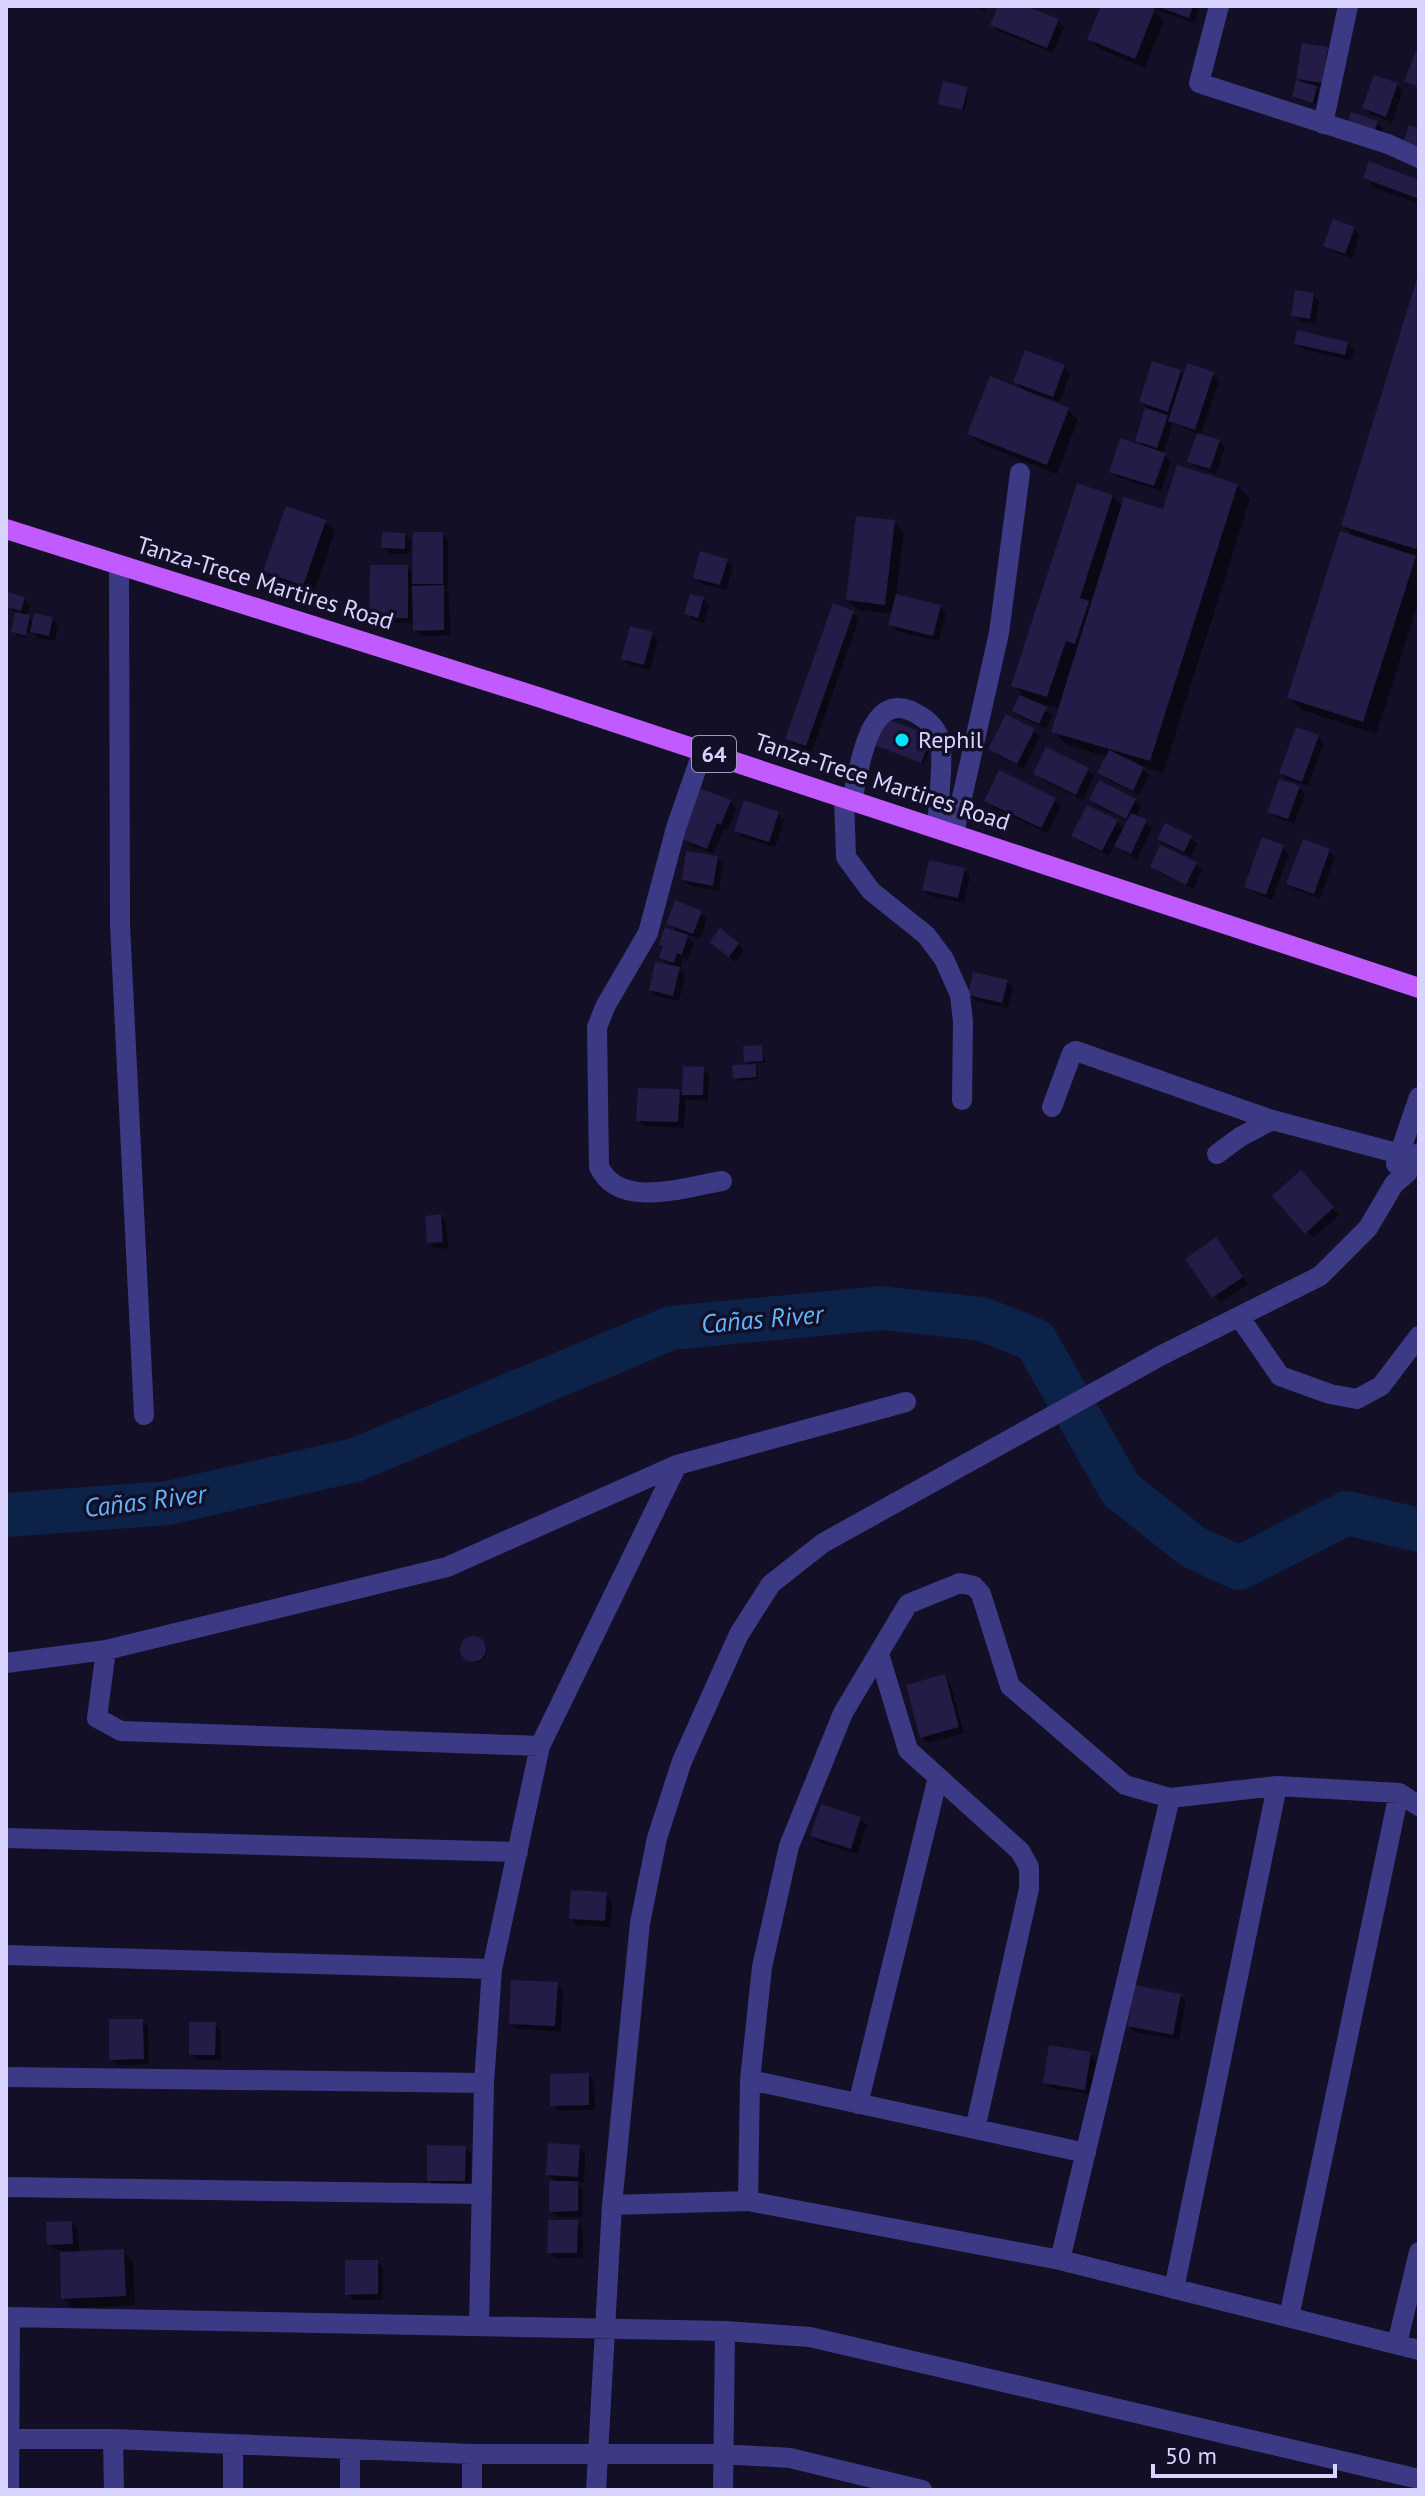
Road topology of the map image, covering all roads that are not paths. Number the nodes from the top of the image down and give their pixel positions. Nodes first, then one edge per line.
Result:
1 (1219, 6) edge
2 (1348, 6) edge
3 (1323, 124) junction
4 (1419, 158) edge
5 (1020, 473) dead end
6 (6, 529) edge
7 (119, 565) junction
8 (703, 750) junction
9 (848, 798) junction
10 (946, 830) junction
11 (1419, 988) edge
12 (1419, 1097) edge
13 (962, 1100) dead end
14 (1052, 1107) dead end
15 (1272, 1120) junction
16 (1217, 1154) dead end
17 (1413, 1156) edge
18 (722, 1181) dead end
19 (1240, 1318) junction
20 (1419, 1336) edge
21 (906, 1402) dead end
22 (144, 1415) dead end
23 (677, 1465) junction
24 (106, 1650) junction
25 (879, 1654) junction
26 (6, 1663) edge
27 (540, 1746) junction
28 (938, 1777) junction
29 (1277, 1786) junction
30 (1399, 1793) junction
31 (1170, 1798) junction
32 (1419, 1806) edge
33 (6, 1838) edge
34 (518, 1852) junction
35 (6, 1955) edge
36 (492, 1969) junction
37 (6, 2077) edge
38 (750, 2080) junction
39 (484, 2083) junction
40 (858, 2104) junction
41 (975, 2129) junction
42 (1086, 2153) junction
43 (6, 2187) edge
44 (482, 2194) junction
45 (748, 2201) junction
46 (612, 2205) junction
47 (1419, 2252) edge
48 (1060, 2260) junction
49 (1174, 2289) junction
50 (8, 2317) edge
51 (1289, 2317) junction
52 (479, 2325) junction
53 (605, 2329) junction
54 (725, 2331) junction
55 (1397, 2344) junction
56 (1419, 2350) edge
57 (9, 2439) edge
58 (113, 2439) junction
59 (233, 2444) junction
60 (350, 2450) junction
61 (597, 2453) junction
62 (472, 2454) junction
63 (722, 2454) junction
64 (1419, 2479) edge
65 (9, 2490) edge
66 (114, 2490) edge
67 (233, 2490) edge
68 (350, 2490) edge
69 (472, 2490) edge
70 (596, 2490) edge
71 (723, 2490) edge
72 (922, 2490) edge

1 - 3 street
2 - 3 street
3 - 4 street
5 - 10 street
6 - 7 main road, Tanza-Trece Martires Road / 64
7 - 8 main road, Tanza-Trece Martires Road / 64
7 - 22 street
8 - 9 main road, Tanza-Trece Martires Road / 64
8 - 18 street
9 - 10 main road, Tanza-Trece Martires Road / 64
9 - 10 street
9 - 13 street
10 - 11 main road, Tanza-Trece Martires Road / 64
12 - 17 street
14 - 15 street
15 - 16 street
15 - 17 street
17 - 19 street
19 - 20 street
19 - 46 street
21 - 23 street
23 - 24 street
23 - 27 street
24 - 26 street
24 - 27 street
25 - 28 street
25 - 31 street
25 - 38 street
27 - 34 street
28 - 40 street
28 - 41 street
29 - 30 street
29 - 31 street
29 - 49 street
30 - 32 street
30 - 51 street
31 - 42 street
33 - 34 street
34 - 36 street
35 - 36 street
36 - 39 street
37 - 39 street
38 - 40 street
38 - 45 street
39 - 44 street
40 - 41 street
41 - 42 street
42 - 48 street
43 - 44 street
44 - 52 street
45 - 46 street
45 - 48 street
46 - 53 street
47 - 55 street
48 - 49 street
49 - 51 street
50 - 52 street
50 - 57 street
51 - 55 street
52 - 53 street
53 - 54 street
53 - 61 street
54 - 63 street
54 - 64 street
55 - 56 street
57 - 58 street
57 - 65 street
58 - 59 street
58 - 66 street
59 - 60 street
59 - 67 street
60 - 62 street
60 - 68 street
61 - 62 street
61 - 63 street
61 - 70 street
62 - 69 street
63 - 71 street
63 - 72 street

